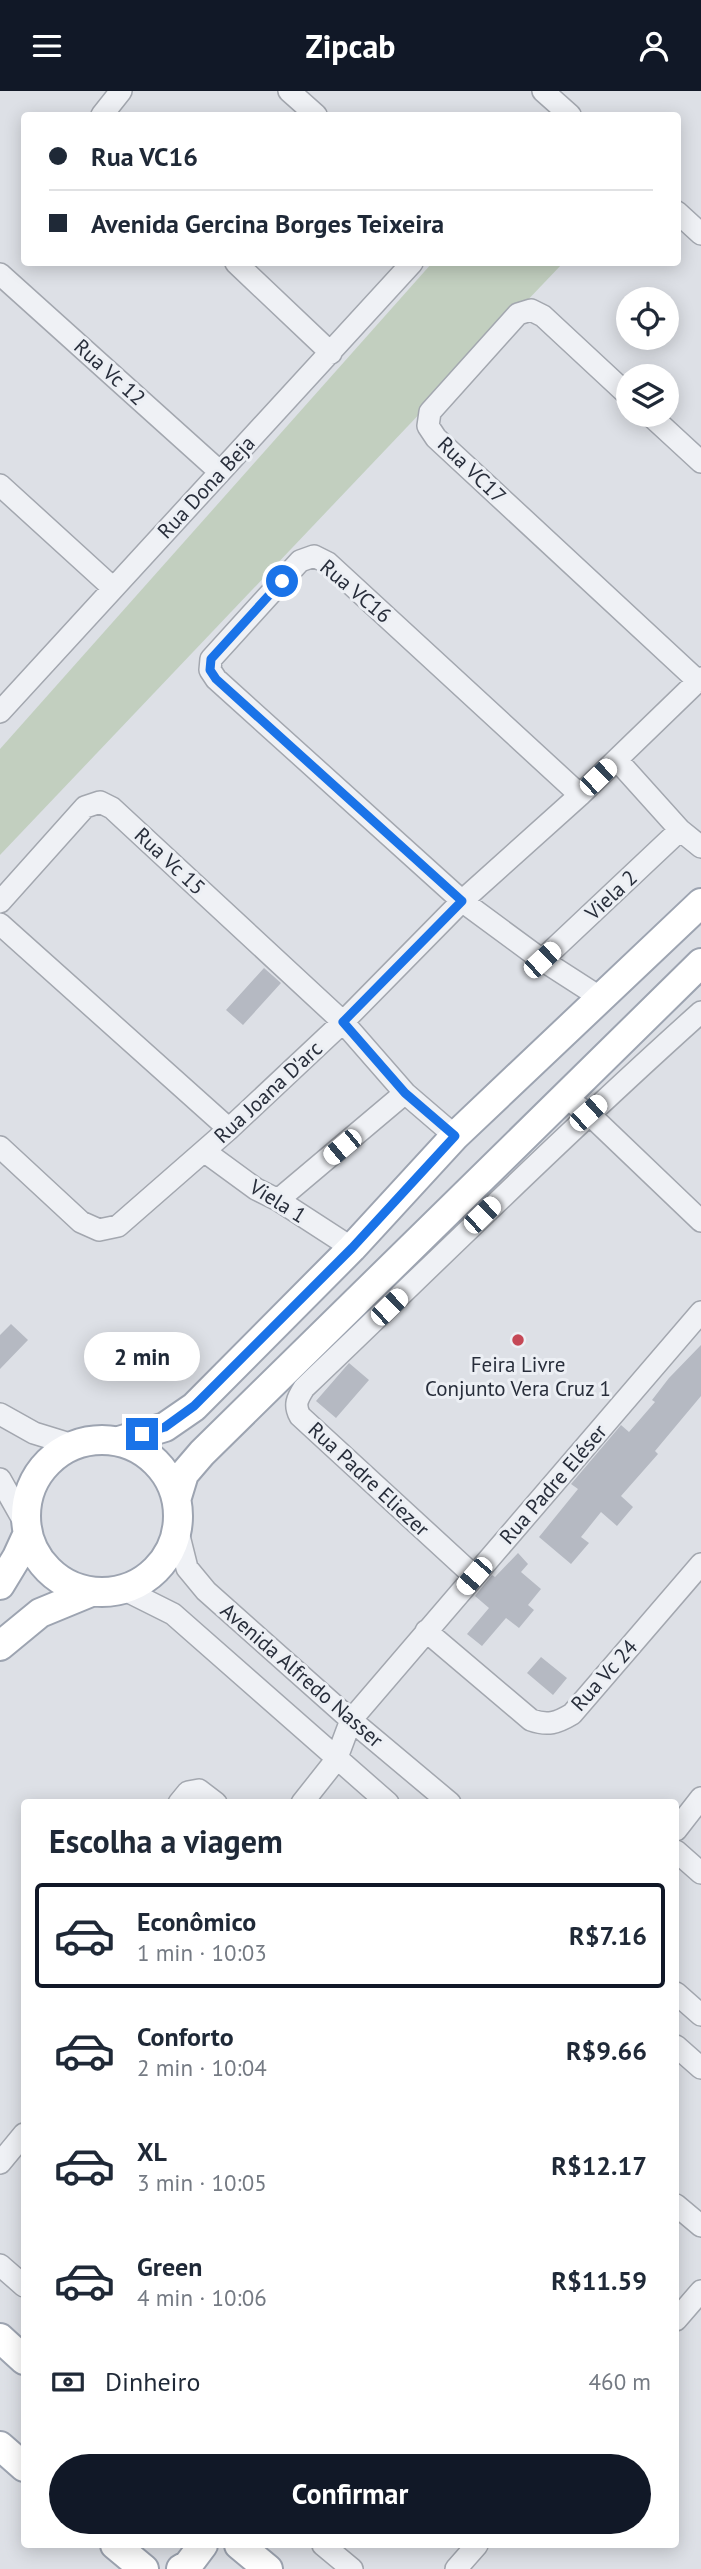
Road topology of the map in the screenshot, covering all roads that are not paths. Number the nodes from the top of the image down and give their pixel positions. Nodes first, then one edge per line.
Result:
1 (121, 91) edge
2 (289, 91) edge
3 (104, 112) edge
4 (313, 112) edge
5 (681, 216) edge
6 (701, 234) edge
7 (239, 266) edge
8 (409, 266) edge
9 (0, 274) edge
10 (331, 352) junction
11 (616, 384) edge
12 (663, 427) edge
13 (701, 462) edge
14 (219, 471) junction
15 (0, 485) edge
16 (113, 588) junction
17 (700, 680) edge
18 (1, 710) edge
19 (617, 760) junction
20 (580, 795) junction
21 (680, 830) junction
22 (701, 847) edge
23 (462, 901) junction
24 (0, 902) edge
25 (701, 903) edge
26 (0, 924) edge
27 (542, 960) junction
28 (701, 963) edge
29 (601, 998) junction
30 (701, 1012) edge
31 (343, 1022) junction
32 (405, 1093) junction
33 (564, 1098) junction
34 (588, 1113) junction
35 (229, 1129) junction
36 (455, 1136) junction
37 (0, 1147) edge
38 (204, 1151) junction
39 (278, 1200) junction
40 (701, 1221) edge
41 (352, 1248) junction
42 (701, 1312) edge
43 (0, 1414) edge
44 (119, 1441) junction
45 (73, 1445) junction
46 (0, 1479) edge
47 (177, 1497) junction
48 (27, 1529) junction
49 (178, 1532) junction
50 (701, 1564) edge
51 (474, 1576) junction
52 (0, 1585) edge
53 (125, 1590) junction
54 (91, 1592) junction
55 (426, 1631) junction
56 (0, 1646) edge
57 (351, 1720) junction
58 (336, 1759) junction
59 (701, 1798) edge
60 (182, 1799) edge
61 (211, 1799) edge
62 (305, 1799) edge
63 (383, 1799) edge
64 (445, 1799) edge
65 (679, 1826) edge
66 (679, 1854) edge
67 (701, 1873) edge
68 (679, 1996) edge
69 (701, 2015) edge
70 (679, 2049) edge
71 (701, 2068) edge
72 (21, 2138) edge
73 (0, 2163) edge
74 (679, 2208) edge
75 (701, 2226) edge
76 (0, 2265) edge
77 (21, 2283) edge
78 (701, 2291) edge
79 (679, 2317) edge
80 (0, 2338) edge
81 (21, 2357) edge
82 (0, 2446) edge
83 (21, 2464) edge
84 (119, 2548) edge
85 (201, 2548) edge
86 (243, 2548) edge
87 (327, 2548) edge
88 (474, 2548) edge
89 (144, 2569) edge
90 (181, 2569) edge
91 (268, 2569) edge
92 (352, 2569) edge
93 (456, 2569) edge

1 - 3 street
2 - 4 street
5 - 6 street
7 - 10 street
8 - 10 street, Rua Dona Beja
9 - 14 street, Rua Vc 12
10 - 14 street, Rua Dona Beja
11 - 17 street, Rua VC17
12 - 13 street
14 - 16 street, Rua Dona Beja
15 - 16 street
16 - 18 street, Rua Dona Beja
17 - 19 street, Rua Joana D'arc
19 - 20 street, Rua Joana D'arc
19 - 21 street
20 - 23 street, Rua Joana D'arc
20 - 23 street, Rua VC16
21 - 22 street
21 - 27 street, Viela 2
23 - 27 street
23 - 31 street, Rua Joana D'arc
24 - 31 street, Rua Vc 15
25 - 29 main road
26 - 35 street
27 - 29 street
28 - 33 main road
29 - 36 main road
30 - 34 street
31 - 32 street
31 - 35 street, Rua Joana D'arc
32 - 36 street
32 - 39 street
33 - 34 street
33 - 47 main road
34 - 40 street
34 - 51 street, Rua Padre Eliezer
35 - 38 street, Rua Joana D'arc
36 - 41 main road
37 - 38 street, Rua Joana D'arc
38 - 39 street, Viela 1
39 - 41 street, Viela 1
41 - 44 main road
42 - 51 street, Rua Padre Eléser
43 - 45 street
44 - 45 main road
44 - 47 main road
45 - 48 main road
46 - 48 street
47 - 49 main road
48 - 52 main road
48 - 54 main road
49 - 53 main road
49 - 57 street, Avenida Alfredo Nasser
50 - 55 street, Rua Vc 24
51 - 55 street, Rua Padre Eléser
53 - 54 main road
53 - 58 street, Avenida Alfredo Nasser
54 - 56 main road
55 - 57 street, Rua Padre Eléser
57 - 58 street, Rua Padre Eléser
57 - 64 street, Avenida Alfredo Nasser
58 - 62 street, Rua Padre Eléser
58 - 63 street, Avenida Alfredo Nasser
59 - 65 street
60 - 61 street
66 - 67 street
68 - 69 street
70 - 71 street
72 - 73 street
74 - 75 street
76 - 77 street
78 - 79 street
80 - 81 main road
82 - 83 main road
84 - 89 main road
85 - 90 main road
86 - 91 main road
87 - 92 street
88 - 93 street

